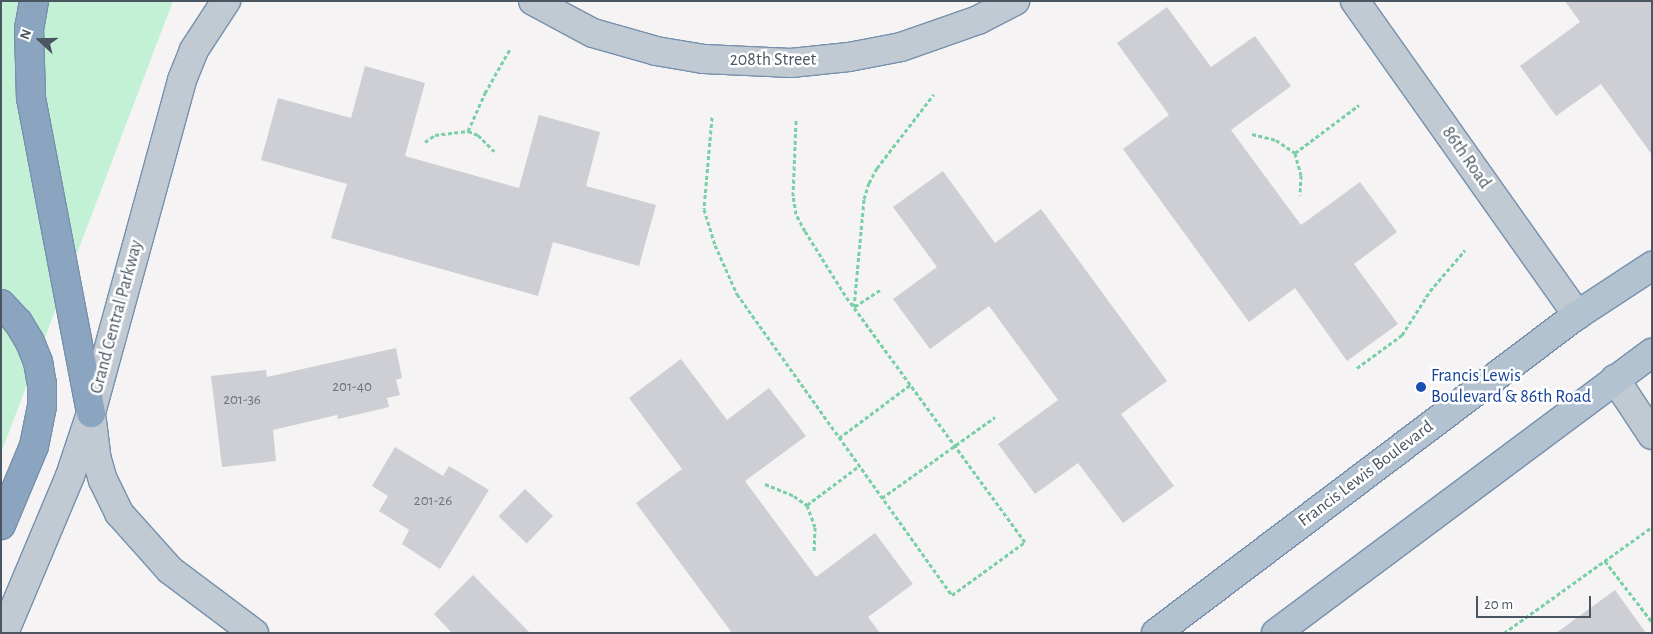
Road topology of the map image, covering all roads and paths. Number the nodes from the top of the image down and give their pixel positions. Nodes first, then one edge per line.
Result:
1 (34, 1) edge
2 (226, 1) edge
3 (533, 1) edge
4 (1015, 1) edge
5 (1355, 1) edge
6 (510, 49) dead end
7 (934, 94) dead end
8 (1359, 105) dead end
9 (712, 117) dead end
10 (796, 120) dead end
11 (468, 131) junction
12 (1252, 134) dead end
13 (425, 142) dead end
14 (494, 151) dead end
15 (1295, 152) junction
16 (1300, 195) dead end
17 (1466, 250) dead end
18 (1652, 266) edge
19 (880, 290) dead end
20 (1, 304) edge
21 (854, 307) junction
22 (1577, 315) junction
23 (1652, 354) edge
24 (1357, 368) dead end
25 (1615, 379) junction
26 (911, 384) junction
27 (91, 413) junction
28 (995, 417) dead end
29 (1652, 435) edge
30 (839, 438) junction
31 (956, 444) junction
32 (859, 466) junction
33 (765, 484) dead end
34 (882, 498) junction
35 (807, 505) junction
36 (1, 525) edge
37 (1652, 527) edge
38 (814, 551) dead end
39 (1605, 560) junction
40 (1652, 622) edge
41 (4, 633) edge
42 (254, 633) edge
43 (1156, 633) edge
44 (1276, 633) edge
45 (1504, 633) edge

1 - 27 highway
2 - 27 street, Grand Central Parkway
3 - 4 street, 208th Street
5 - 22 street, 86th Road
6 - 11 path
7 - 21 path
8 - 15 path
9 - 30 path
10 - 21 path
11 - 13 path
11 - 14 path
12 - 15 path
15 - 16 path
17 - 24 path
18 - 22 main road, Francis Lewis Boulevard
19 - 21 path
20 - 36 highway
21 - 26 path
22 - 43 main road, Francis Lewis Boulevard
23 - 25 main road
25 - 29 street
25 - 44 main road
26 - 30 path
26 - 31 path
27 - 41 street, Grand Central Parkway
27 - 42 street
28 - 31 path
30 - 32 path
31 - 34 path
31 - 34 path
32 - 34 path
32 - 35 path
33 - 35 path
35 - 38 path
37 - 39 path
39 - 40 path
39 - 45 path

